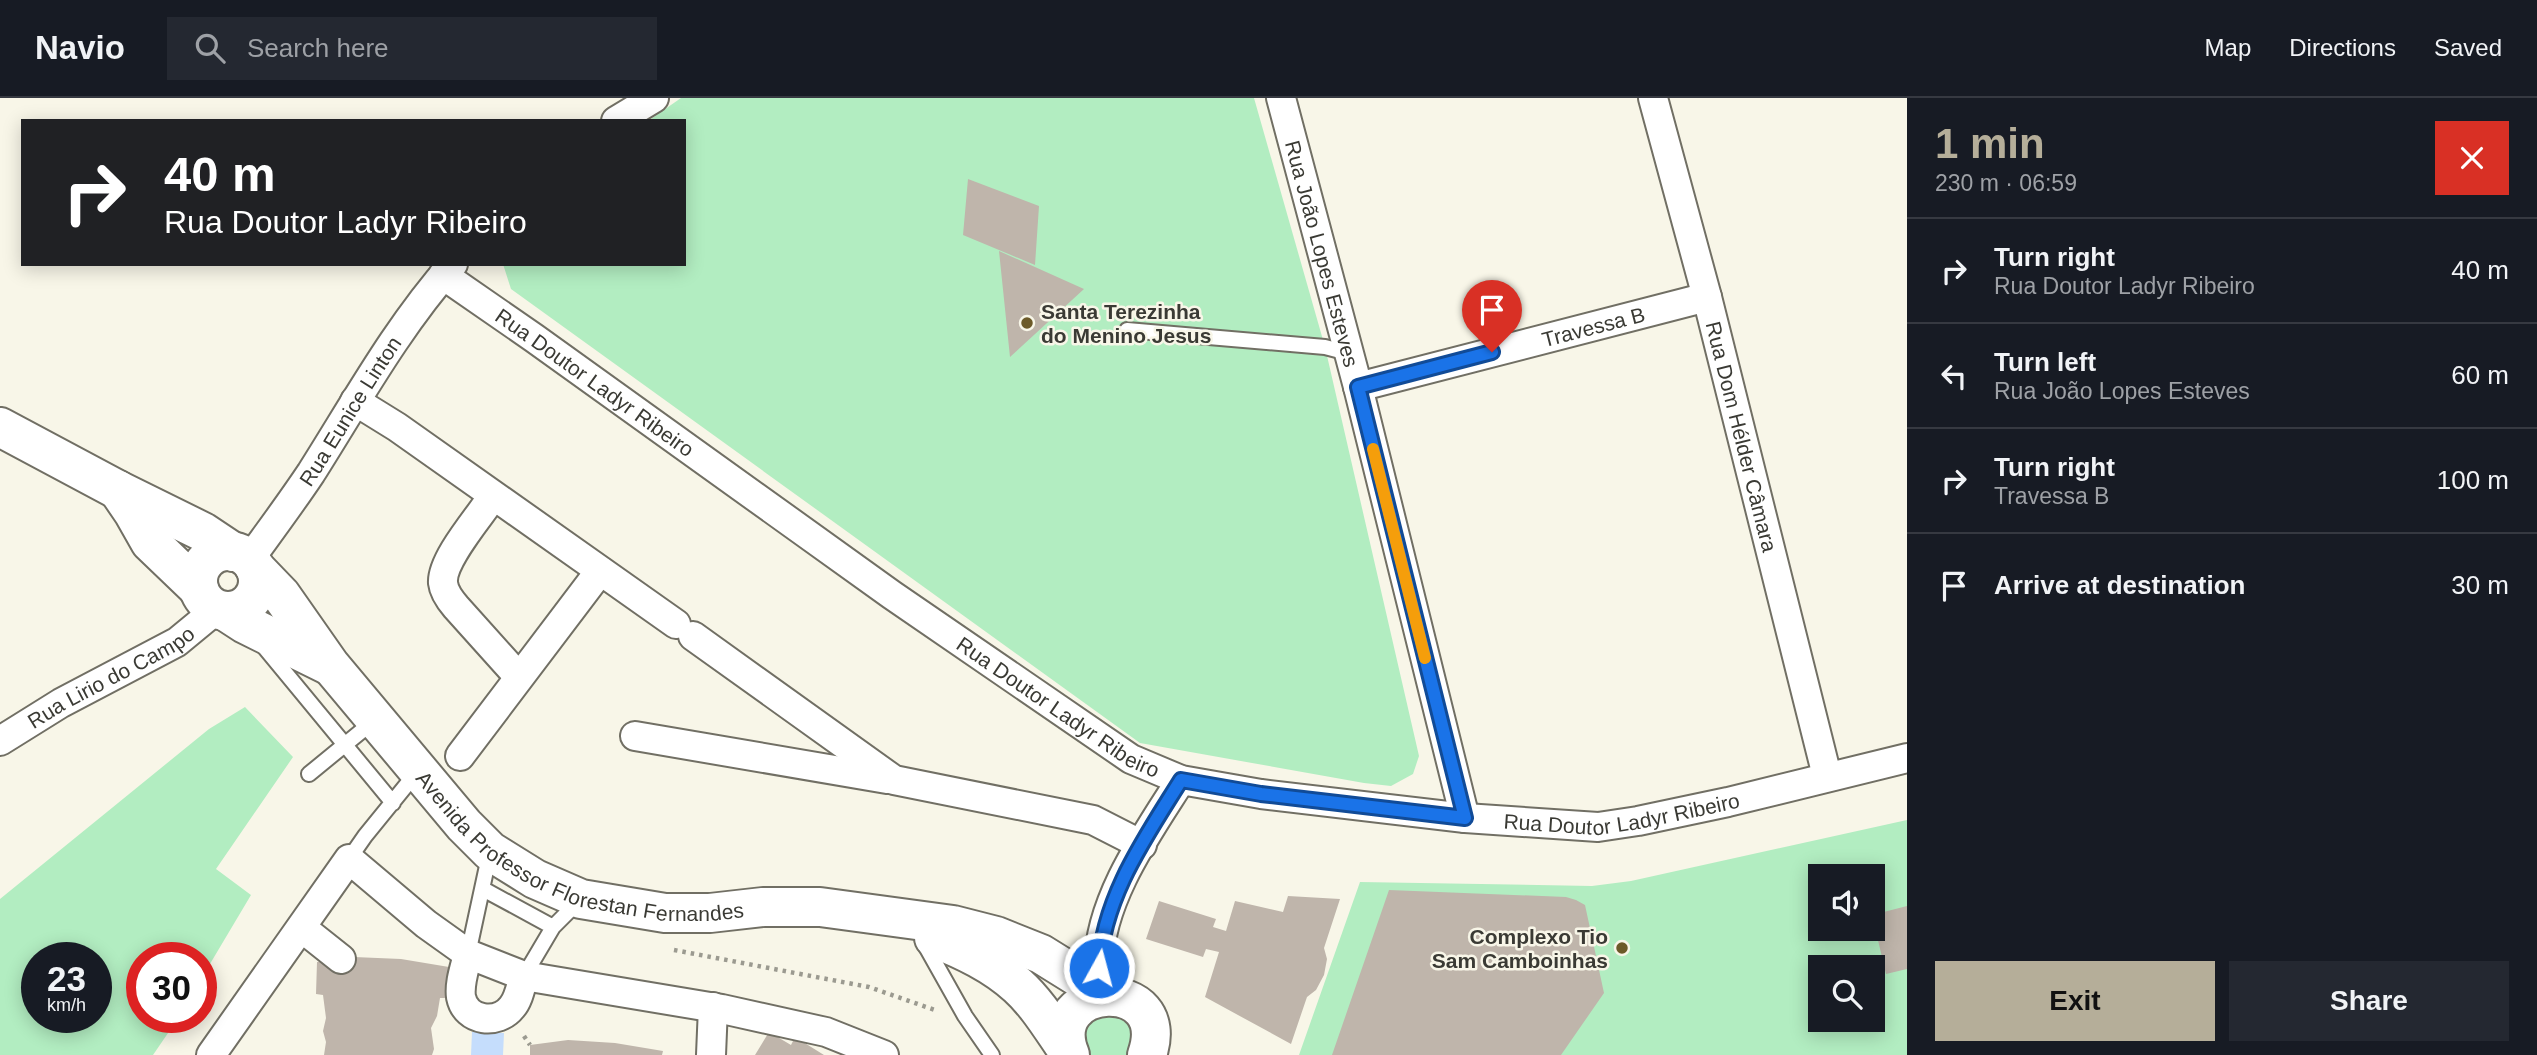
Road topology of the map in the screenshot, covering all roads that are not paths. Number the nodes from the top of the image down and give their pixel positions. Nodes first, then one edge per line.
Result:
1 (653, 98) edge
2 (1281, 98) edge
3 (1653, 98) edge
4 (619, 119) edge
5 (448, 270) edge
6 (1707, 296) junction
7 (1127, 330) dead end
8 (1348, 353) junction
9 (1358, 387) junction
10 (355, 401) junction
11 (0, 427) edge
12 (118, 490) junction
13 (493, 496) junction
14 (245, 560) junction
15 (600, 571) junction
16 (222, 608) junction
17 (330, 666) junction
18 (518, 676) junction
19 (376, 719) junction
20 (635, 736) dead end
21 (0, 741) edge
22 (344, 745) junction
23 (460, 757) dead end
24 (1907, 758) edge
25 (418, 771) junction
26 (309, 774) dead end
27 (1827, 776) junction
28 (894, 780) junction
29 (1181, 780) junction
30 (393, 803) junction
31 (1465, 818) junction
32 (1142, 845) junction
33 (491, 850) junction
34 (349, 859) junction
35 (483, 889) junction
36 (581, 899) junction
37 (884, 915) junction
38 (553, 927) junction
39 (302, 928) junction
40 (918, 932) junction
41 (468, 954) junction
42 (341, 959) dead end
43 (524, 976) junction
44 (1107, 995) junction
45 (713, 1007) junction
46 (1147, 1037) edge
47 (213, 1054) edge
48 (1069, 1054) edge
49 (711, 1055) edge
50 (884, 1055) edge
51 (992, 1055) edge
52 (1175, 1055) edge

1 - 4 street
2 - 8 street, Rua João Lopes Esteves
3 - 6 street, Rua Dom Hélder Câmara
5 - 10 street, Rua Eunice Linton
5 - 29 street, Rua Doutor Ladyr Ribeiro
6 - 9 street, Travessa B
6 - 27 street, Rua Dom Hélder Câmara
7 - 8 lane
8 - 9 street, Rua João Lopes Esteves
9 - 31 street, Rua João Lopes Esteves
10 - 13 street
10 - 14 street, Rua Eunice Linton
11 - 12 street, Avenida Professor Florestan Fernandes
12 - 14 street, Avenida Professor Florestan Fernandes
12 - 16 street, Avenida Professor Florestan Fernandes
13 - 15 street
13 - 18 street
14 - 16 street
14 - 16 street
14 - 17 street, Avenida Professor Florestan Fernandes
15 - 18 street
15 - 28 street
16 - 17 street, Avenida Professor Florestan Fernandes
16 - 21 street, Rua Lirio do Campo
16 - 22 lane
17 - 19 street, Avenida Professor Florestan Fernandes
18 - 23 street
19 - 22 lane
19 - 25 street, Avenida Professor Florestan Fernandes
20 - 28 street
22 - 26 lane
22 - 30 lane
24 - 27 street, Rua Doutor Ladyr Ribeiro
25 - 30 lane
25 - 33 street, Avenida Professor Florestan Fernandes
27 - 31 street, Rua Doutor Ladyr Ribeiro
28 - 32 street
29 - 31 street, Rua Doutor Ladyr Ribeiro
29 - 32 street
30 - 34 lane
32 - 44 street
33 - 35 lane
33 - 36 street, Avenida Professor Florestan Fernandes
34 - 39 street
34 - 41 street
35 - 38 lane
35 - 41 lane
36 - 37 street, Avenida Professor Florestan Fernandes
36 - 38 lane
37 - 40 street, Avenida Professor Florestan Fernandes
37 - 44 street, Avenida Professor Florestan Fernandes
38 - 43 lane
39 - 42 street
39 - 47 street
40 - 48 street, Avenida Professor Florestan Fernandes
40 - 51 lane
41 - 43 street
41 - 43 street
43 - 45 street
44 - 46 street, Avenida Professor Florestan Fernandes
44 - 48 street
45 - 49 street
45 - 50 street
46 - 52 street

